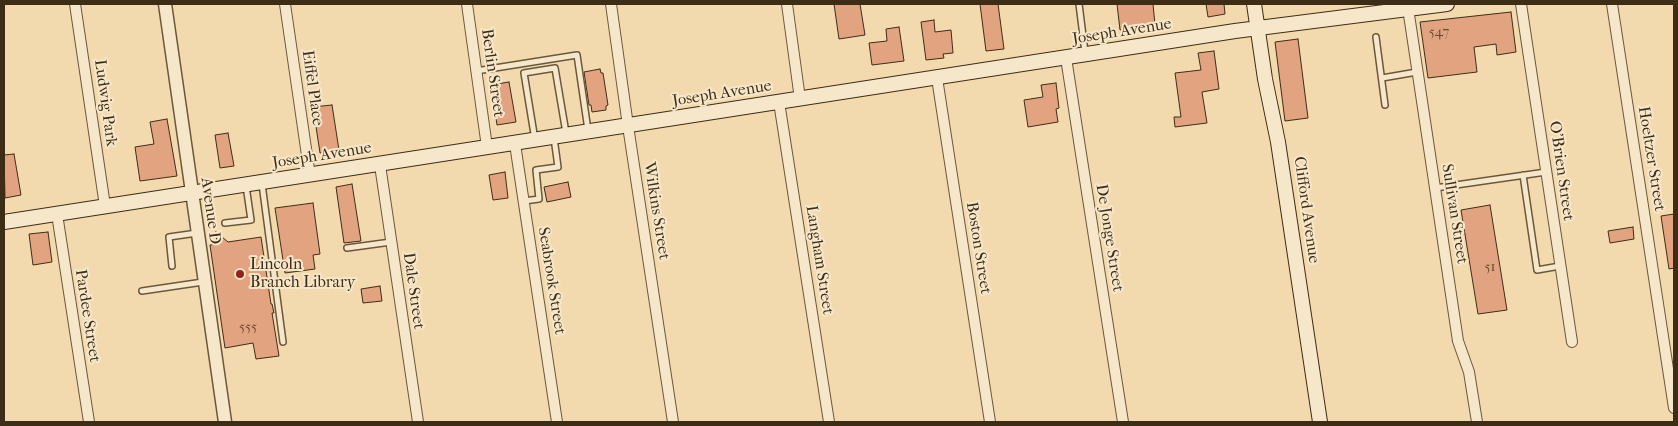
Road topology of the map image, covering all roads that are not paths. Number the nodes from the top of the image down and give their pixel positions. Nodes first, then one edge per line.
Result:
1 (75, 4) edge
2 (165, 4) edge
3 (286, 4) edge
4 (467, 4) edge
5 (611, 4) edge
6 (787, 4) edge
7 (1078, 4) edge
8 (1254, 4) edge
9 (1447, 4) edge
10 (1521, 4) edge
11 (1612, 4) edge
12 (1408, 8) junction
13 (1258, 28) junction
14 (1376, 37) dead end
15 (1086, 55) junction
16 (1066, 58) junction
17 (476, 71) junction
18 (1418, 72) junction
19 (937, 78) junction
20 (1382, 78) junction
21 (800, 99) junction
22 (779, 102) junction
23 (1385, 105) dead end
24 (628, 126) junction
25 (588, 132) junction
26 (560, 136) junction
27 (535, 140) junction
28 (514, 144) junction
29 (487, 147) junction
30 (380, 165) junction
31 (1546, 172) junction
32 (1523, 175) junction
33 (310, 176) junction
34 (262, 183) junction
35 (246, 186) junction
36 (1436, 188) junction
37 (191, 194) junction
38 (523, 201) junction
39 (105, 206) junction
40 (57, 214) junction
41 (4, 222) edge
42 (225, 223) dead end
43 (197, 233) junction
44 (391, 242) junction
45 (346, 248) dead end
46 (172, 266) dead end
47 (1560, 266) junction
48 (204, 282) junction
49 (142, 291) dead end
50 (283, 342) dead end
51 (1572, 342) dead end
52 (1674, 408) edge
53 (89, 422) edge
54 (224, 422) edge
55 (418, 422) edge
56 (557, 422) edge
57 (673, 422) edge
58 (829, 422) edge
59 (990, 422) edge
60 (1123, 422) edge
61 (1320, 422) edge
62 (1477, 422) edge

1 - 39 street, Ludwig Park
2 - 37 street, Avenue D
3 - 33 street, Eiffel Place
4 - 17 street, Berlin Street
5 - 24 street, Wilkins Street
6 - 21 street
7 - 15 lane
8 - 13 main road, Clifford Avenue
9 - 12 main road, Joseph Avenue
10 - 31 street, O'Brien Street
11 - 52 street, Hoeltzer Street
12 - 13 main road, Joseph Avenue
12 - 18 street, Sullivan Street
13 - 15 main road, Joseph Avenue
13 - 61 main road, Clifford Avenue
14 - 20 lane
15 - 16 main road, Joseph Avenue
16 - 19 main road, Joseph Avenue
16 - 60 street, De Jonge Street
17 - 25 lane
17 - 29 street, Berlin Street
18 - 20 lane
18 - 36 street, Sullivan Street
19 - 21 main road, Joseph Avenue
19 - 59 street, Boston Street
20 - 23 lane
21 - 22 main road, Joseph Avenue
22 - 24 main road, Joseph Avenue
22 - 58 street, Langham Street
24 - 25 main road, Joseph Avenue
24 - 57 street, Wilkins Street
25 - 26 main road, Joseph Avenue
26 - 27 main road, Joseph Avenue
26 - 27 lane
26 - 38 lane
27 - 28 main road, Joseph Avenue
28 - 29 main road, Joseph Avenue
28 - 38 street, Seabrook Street
29 - 30 main road, Joseph Avenue
30 - 33 main road, Joseph Avenue
30 - 44 street, Dale Street
31 - 32 lane
31 - 47 street, O'Brien Street
32 - 36 lane
32 - 47 lane
33 - 34 main road, Joseph Avenue
34 - 35 main road, Joseph Avenue
34 - 50 lane
35 - 37 main road, Joseph Avenue
35 - 42 lane
36 - 62 street, Sullivan Street
37 - 39 main road, Joseph Avenue
37 - 43 street, Avenue D
38 - 56 street, Seabrook Street
39 - 40 main road, Joseph Avenue
40 - 41 main road, Joseph Avenue
40 - 53 street, Pardee Street
43 - 46 lane
43 - 48 street, Avenue D
44 - 45 lane
44 - 55 street, Dale Street
47 - 51 street, O'Brien Street
48 - 49 lane
48 - 54 street, Avenue D

